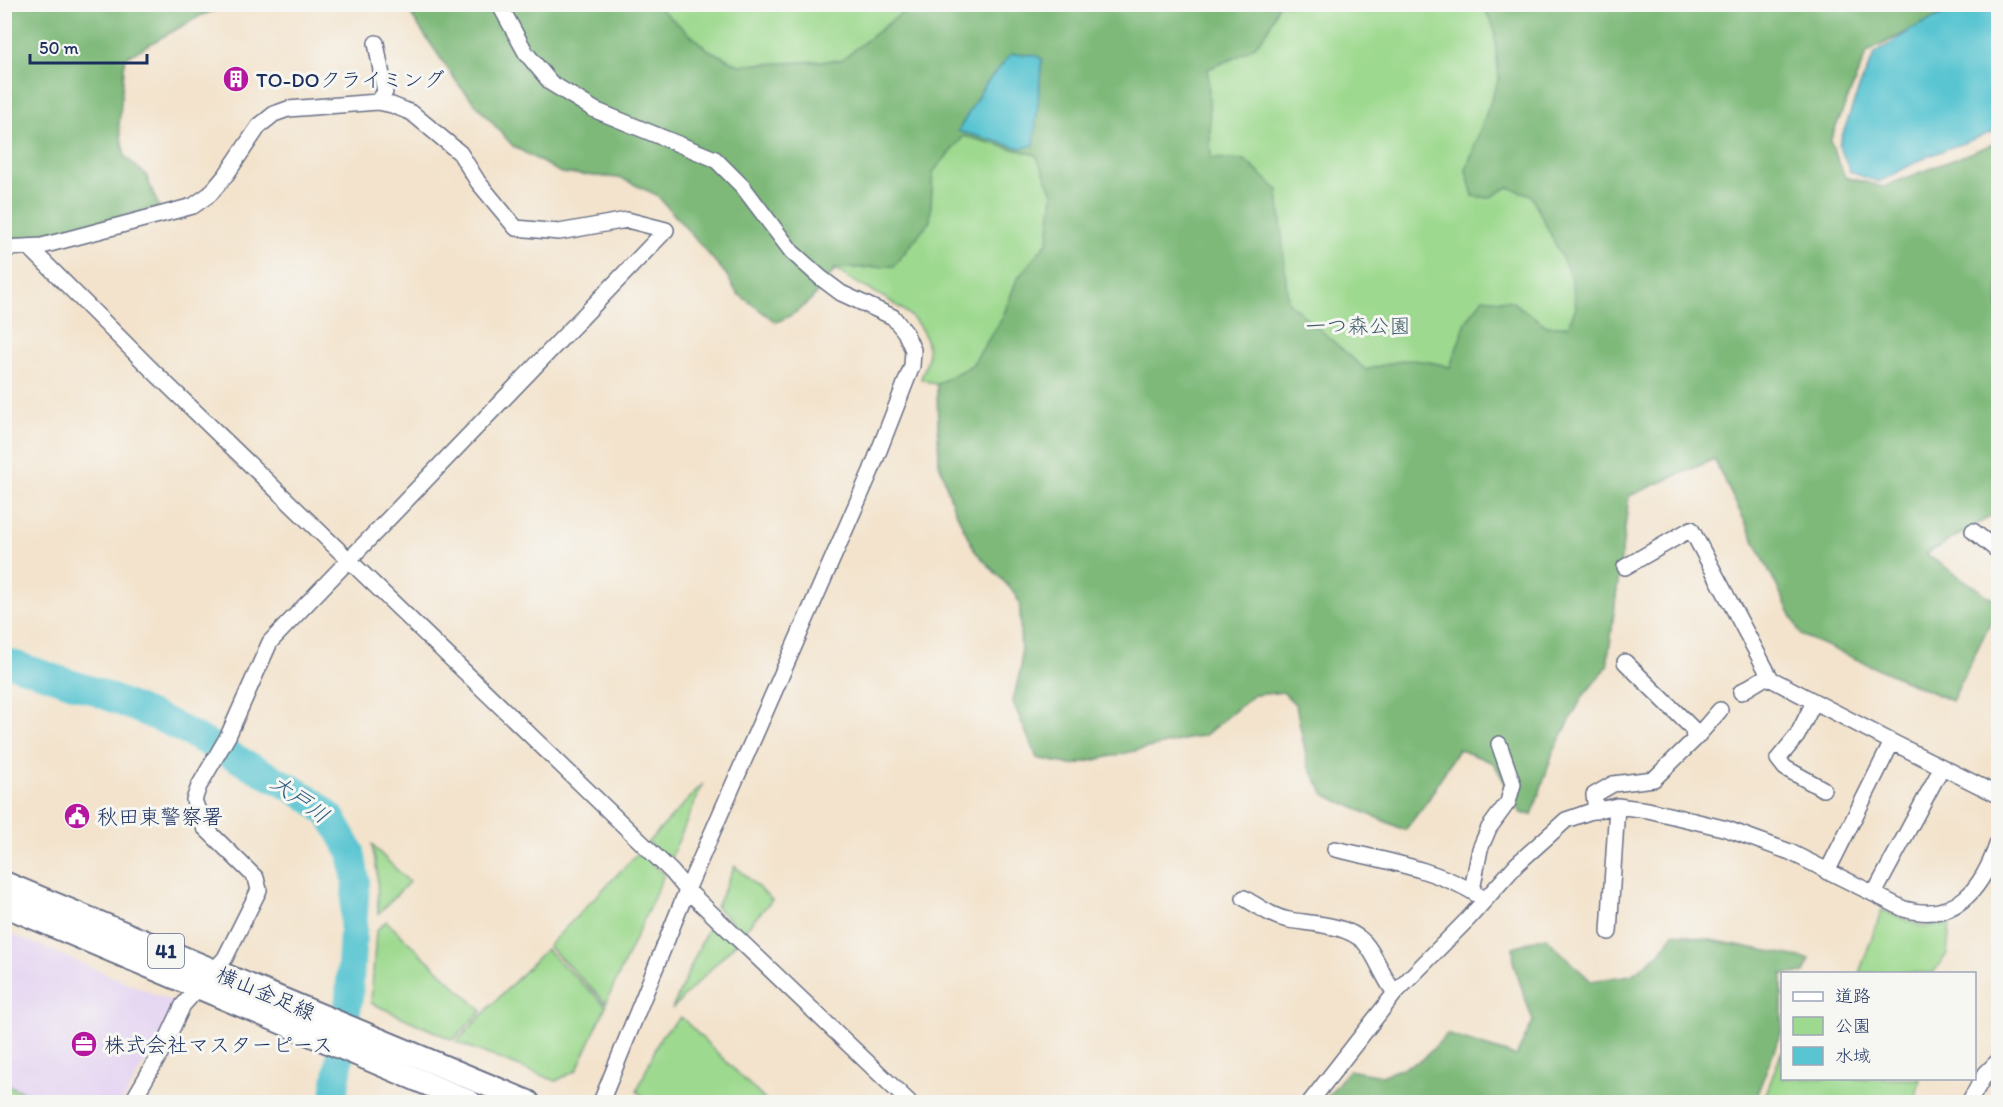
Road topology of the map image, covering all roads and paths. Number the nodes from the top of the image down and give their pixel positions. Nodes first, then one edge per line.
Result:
1 (499, 4) edge
2 (376, 43) dead end
3 (378, 102) junction
4 (4, 248) edge
5 (30, 248) junction
6 (1973, 531) dead end
7 (1998, 551) edge
8 (348, 559) junction
9 (1625, 567) dead end
10 (1625, 662) dead end
11 (1769, 675) junction
12 (1741, 692) dead end
13 (1814, 702) junction
14 (1720, 710) dead end
15 (1694, 740) junction
16 (1892, 742) junction
17 (1500, 744) dead end
18 (1942, 767) junction
19 (1822, 789) dead end
20 (1998, 795) edge
21 (1617, 806) junction
22 (1596, 811) junction
23 (1998, 842) edge
24 (1335, 849) dead end
25 (1827, 872) junction
26 (4, 883) edge
27 (687, 890) junction
28 (1472, 890) junction
29 (1874, 894) junction
30 (1244, 898) dead end
31 (1485, 900) junction
32 (4, 905) edge
33 (1609, 932) dead end
34 (205, 979) junction
35 (1395, 993) junction
36 (359, 1043) junction
37 (1998, 1061) edge
38 (132, 1102) edge
39 (470, 1102) edge
40 (528, 1102) edge
41 (601, 1102) edge
42 (909, 1102) edge
43 (1310, 1102) edge
44 (1969, 1102) edge

1 - 27 street
2 - 3 street
3 - 5 street
3 - 8 street
4 - 5 street
5 - 8 street
6 - 7 street
8 - 27 street
8 - 34 street
9 - 11 street
10 - 15 street
11 - 12 street
11 - 13 street
13 - 16 street
13 - 19 street
14 - 15 street
15 - 22 street
16 - 18 street
16 - 25 street
17 - 28 street
18 - 20 street
18 - 29 street
21 - 22 street
21 - 25 street
21 - 33 street
22 - 31 street
23 - 29 street
24 - 28 street
25 - 29 street
26 - 34 main road, 横山金足線 / 41
27 - 41 street
27 - 42 street
28 - 31 street
30 - 35 street
31 - 35 street
32 - 34 main road, 横山金足線 / 41
34 - 36 main road, 横山金足線 / 41
34 - 38 street
35 - 43 street
36 - 39 main road, 横山金足線 / 41
36 - 40 main road, 横山金足線 / 41
37 - 44 street

